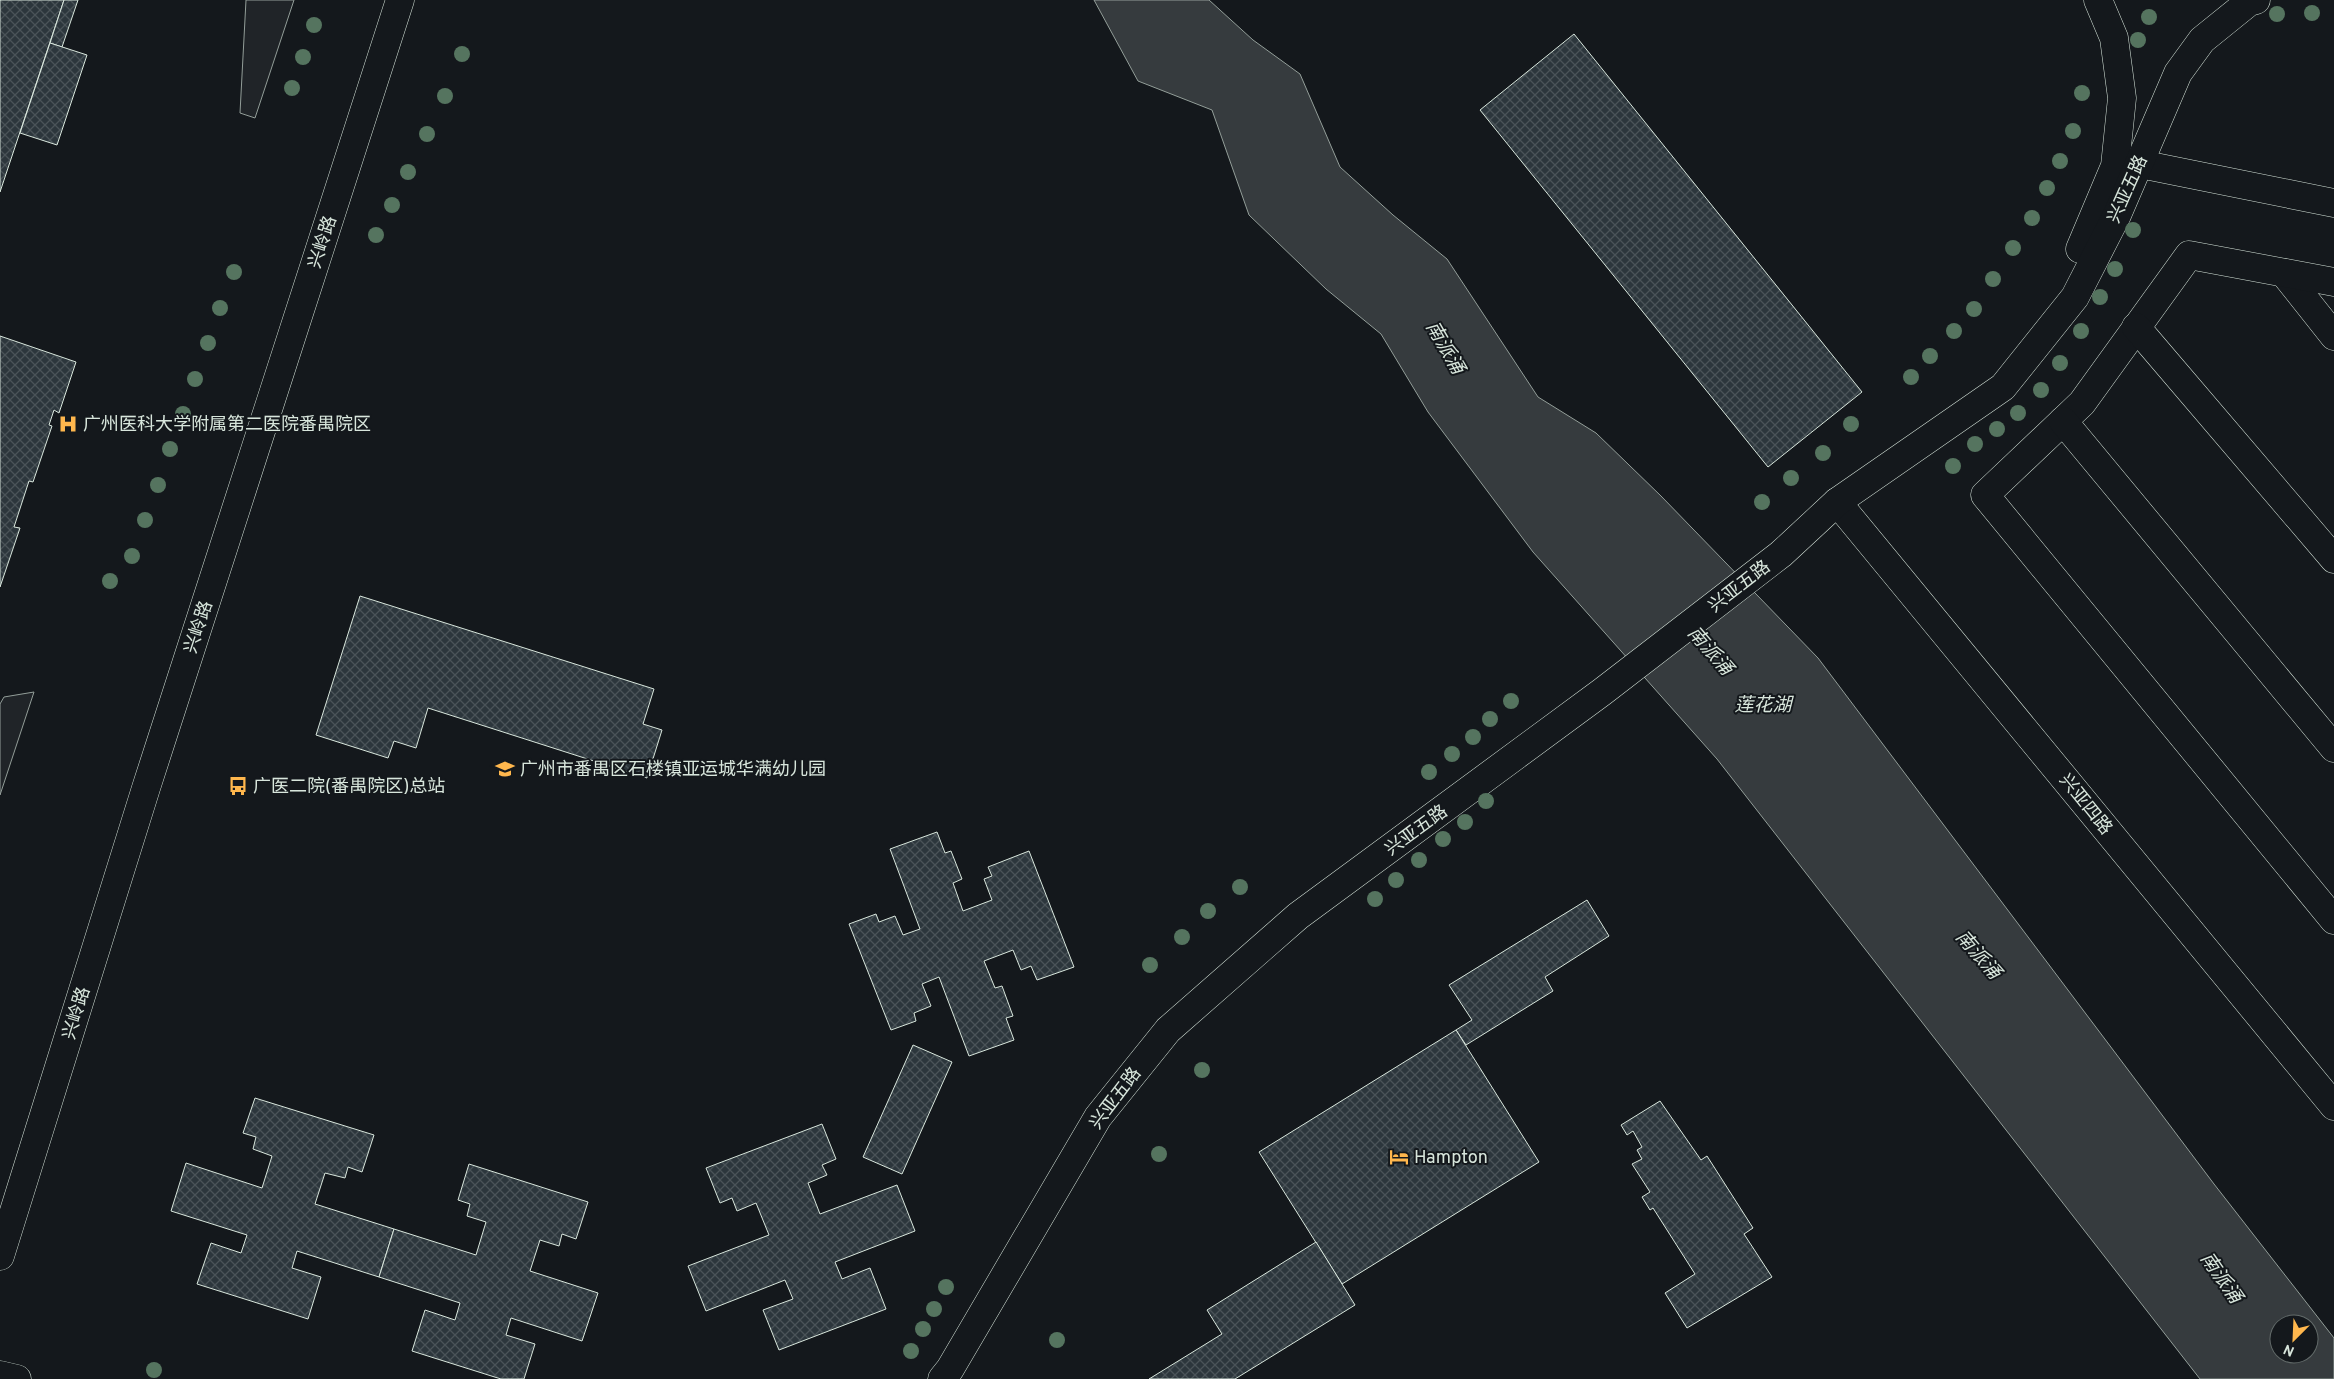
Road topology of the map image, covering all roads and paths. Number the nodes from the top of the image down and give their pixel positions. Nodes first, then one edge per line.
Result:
1 (400, 0) edge
2 (2098, 0) edge
3 (2256, 0) edge
4 (2140, 164) junction
5 (2334, 203) edge
6 (2284, 273) junction
7 (2334, 282) edge
8 (2136, 328) junction
9 (2334, 336) edge
10 (2003, 387) junction
11 (2063, 421) junction
12 (1838, 502) junction
13 (2334, 559) edge
14 (2334, 748) edge
15 (2334, 920) edge
16 (2334, 1106) edge
17 (0, 1256) edge
18 (0, 1375) edge
19 (17, 1379) edge
20 (942, 1379) edge

1 - 17 street, 兴岭路
2 - 10 street, 兴亚五路
3 - 4 street, 兴亚五路
4 - 5 street
4 - 10 street, 兴亚五路
6 - 7 street
6 - 8 street
6 - 9 street
8 - 11 street
8 - 13 street
10 - 12 street, 兴亚五路
11 - 14 street
11 - 15 street
12 - 16 street, 兴亚四路
12 - 20 street, 兴亚五路
18 - 19 street

